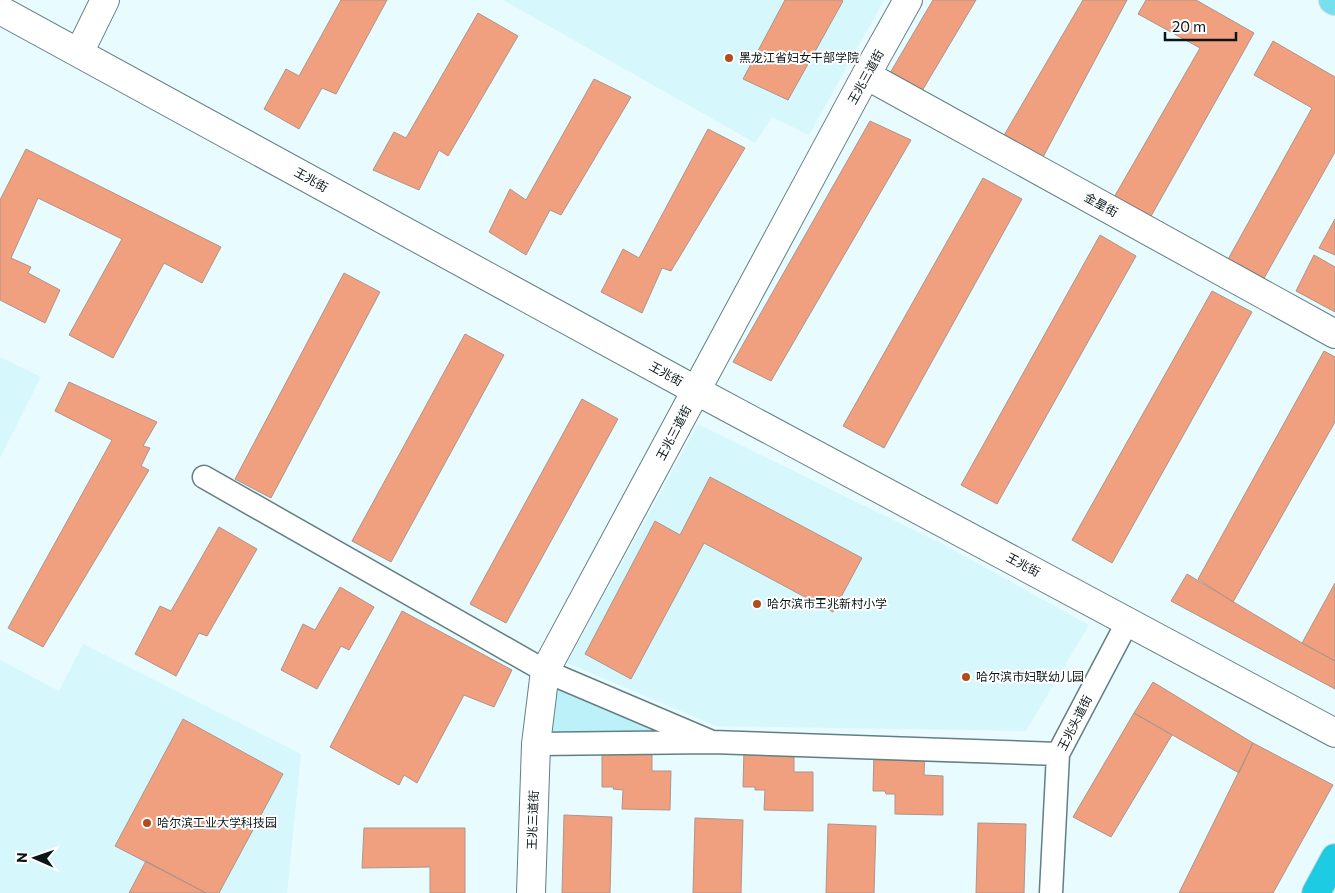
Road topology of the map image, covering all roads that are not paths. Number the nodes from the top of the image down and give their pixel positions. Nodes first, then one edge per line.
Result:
1 (105, 0) edge
2 (908, 0) edge
3 (0, 10) edge
4 (79, 52) junction
5 (866, 75) junction
6 (1335, 334) edge
7 (697, 391) junction
8 (204, 477) dead end
9 (1128, 621) junction
10 (546, 671) junction
11 (1335, 733) edge
12 (712, 742) junction
13 (536, 744) junction
14 (1058, 754) junction
15 (1335, 858) edge
16 (531, 893) edge
17 (1051, 893) edge
18 (1316, 893) edge

1 - 4 street
2 - 5 street, 王兆三道街
3 - 4 street, 王兆街
4 - 7 street, 王兆街
5 - 6 street, 金星街
5 - 7 street, 王兆三道街
7 - 9 street, 王兆街
7 - 10 street, 王兆三道街
8 - 10 street
9 - 11 street, 王兆街
9 - 14 street, 王兆头道街
10 - 12 street
10 - 13 street, 王兆三道街
12 - 13 street
12 - 14 street
13 - 16 street, 王兆三道街
14 - 17 street, 王兆头道街
15 - 18 highway

